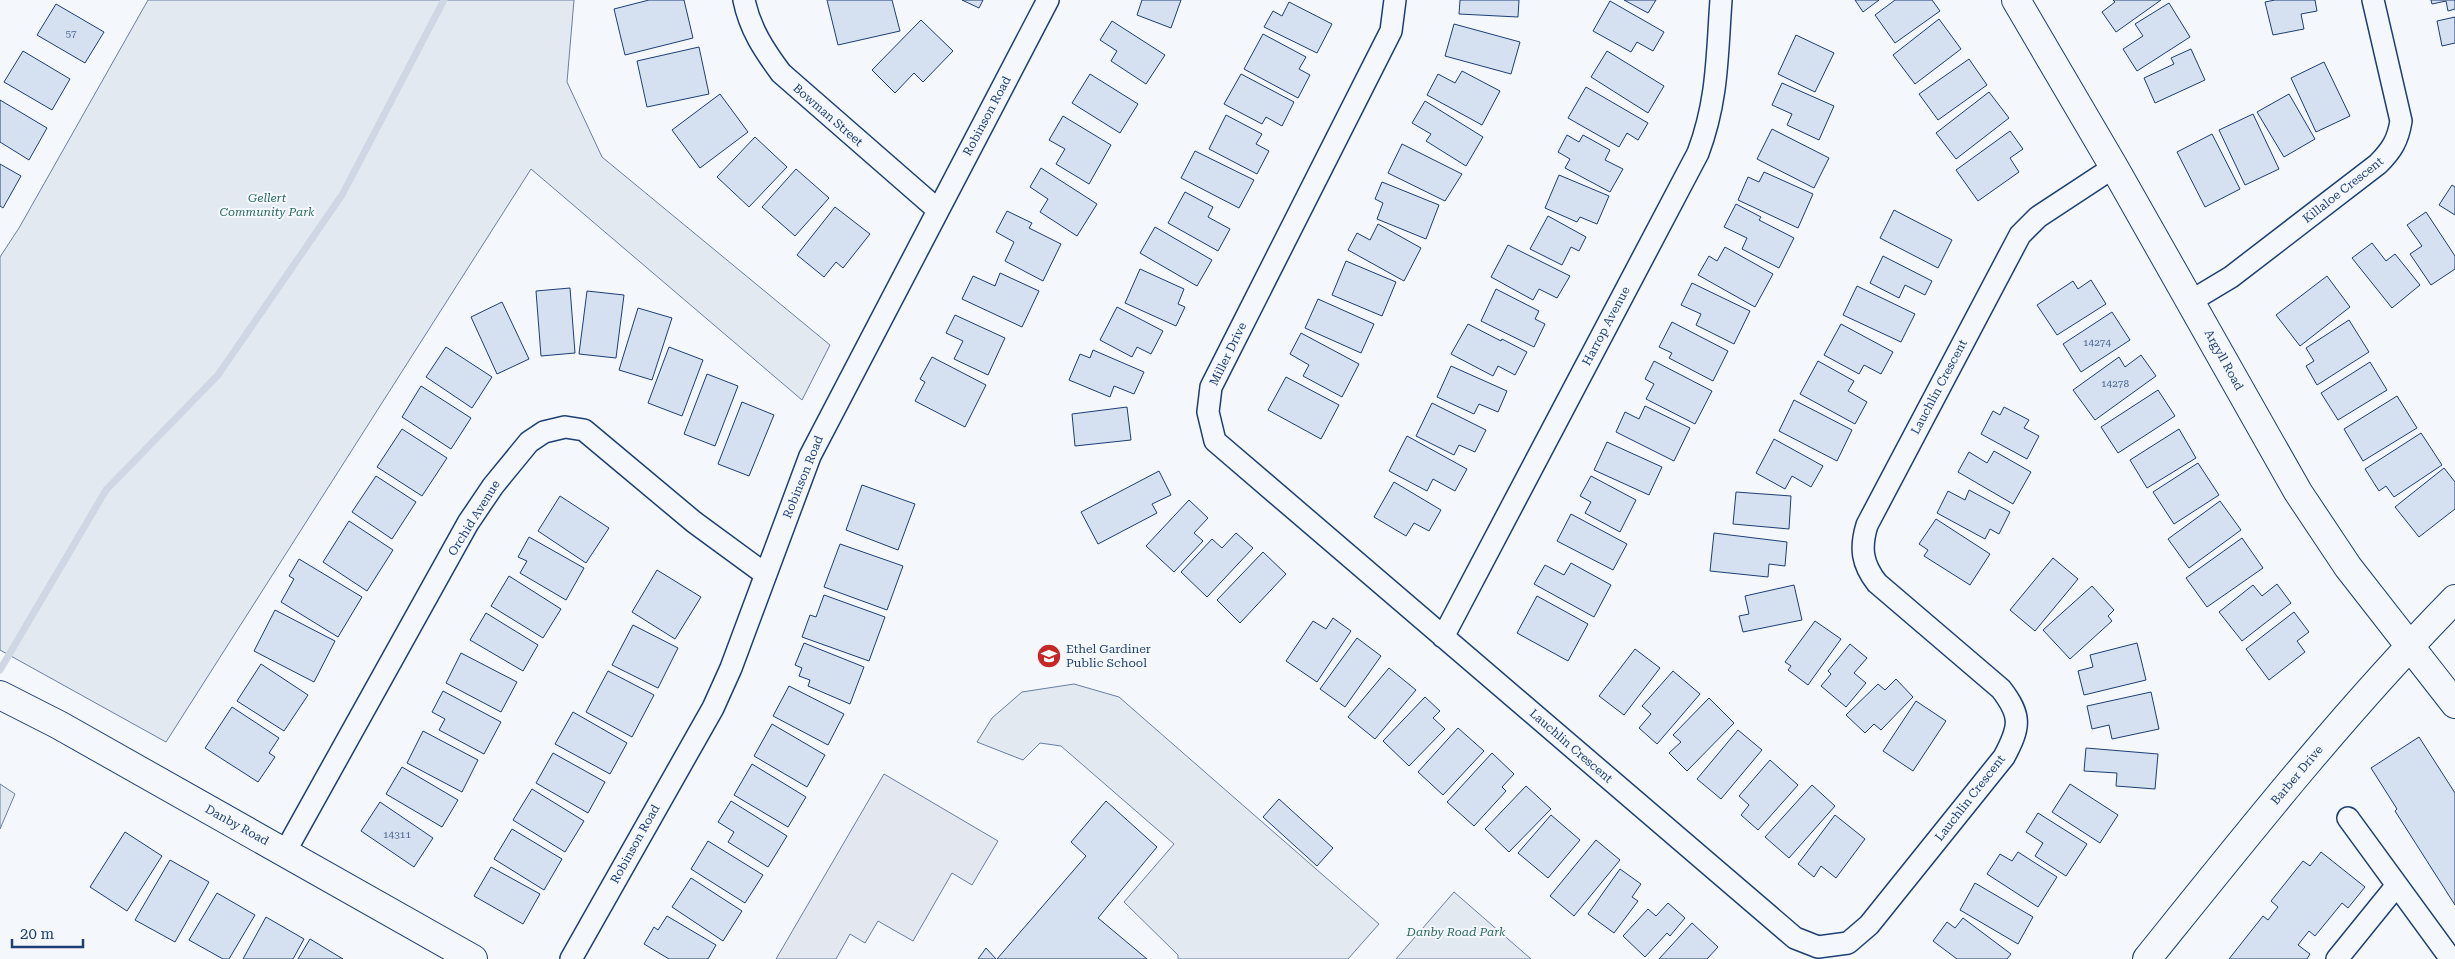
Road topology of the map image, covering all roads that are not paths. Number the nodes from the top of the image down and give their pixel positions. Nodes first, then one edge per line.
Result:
1 (744, 0) edge
2 (1048, 0) edge
3 (1395, 0) edge
4 (1721, 0) edge
5 (2016, 0) edge
6 (2373, 0) edge
7 (2114, 167) junction
8 (938, 210) junction
9 (2191, 301) junction
10 (765, 574) junction
11 (2455, 599) edge
12 (1443, 637) junction
13 (2410, 646) junction
14 (9, 700) edge
15 (2455, 704) edge
16 (2348, 818) dead end
17 (285, 852) junction
18 (2396, 885) junction
19 (473, 959) edge
20 (571, 959) edge
21 (2147, 959) edge
22 (2337, 959) edge
23 (2451, 959) edge

1 - 8 street, Bowman Street
2 - 8 street, Robinson Road
3 - 12 street, Miller Drive
4 - 12 street, Harrop Avenue
5 - 7 street, Argyll Road
6 - 9 street, Killaloe Crescent
7 - 9 street, Argyll Road
7 - 12 street, Lauchlin Crescent
8 - 10 street, Robinson Road
9 - 13 street, Argyll Road
10 - 17 street, Orchid Avenue
10 - 20 street, Robinson Road
11 - 13 street, Barber Drive
13 - 15 street, Argyll Road
13 - 21 street, Barber Drive
14 - 17 street, Danby Road
16 - 18 street
17 - 19 street, Danby Road
18 - 22 street
18 - 23 street

